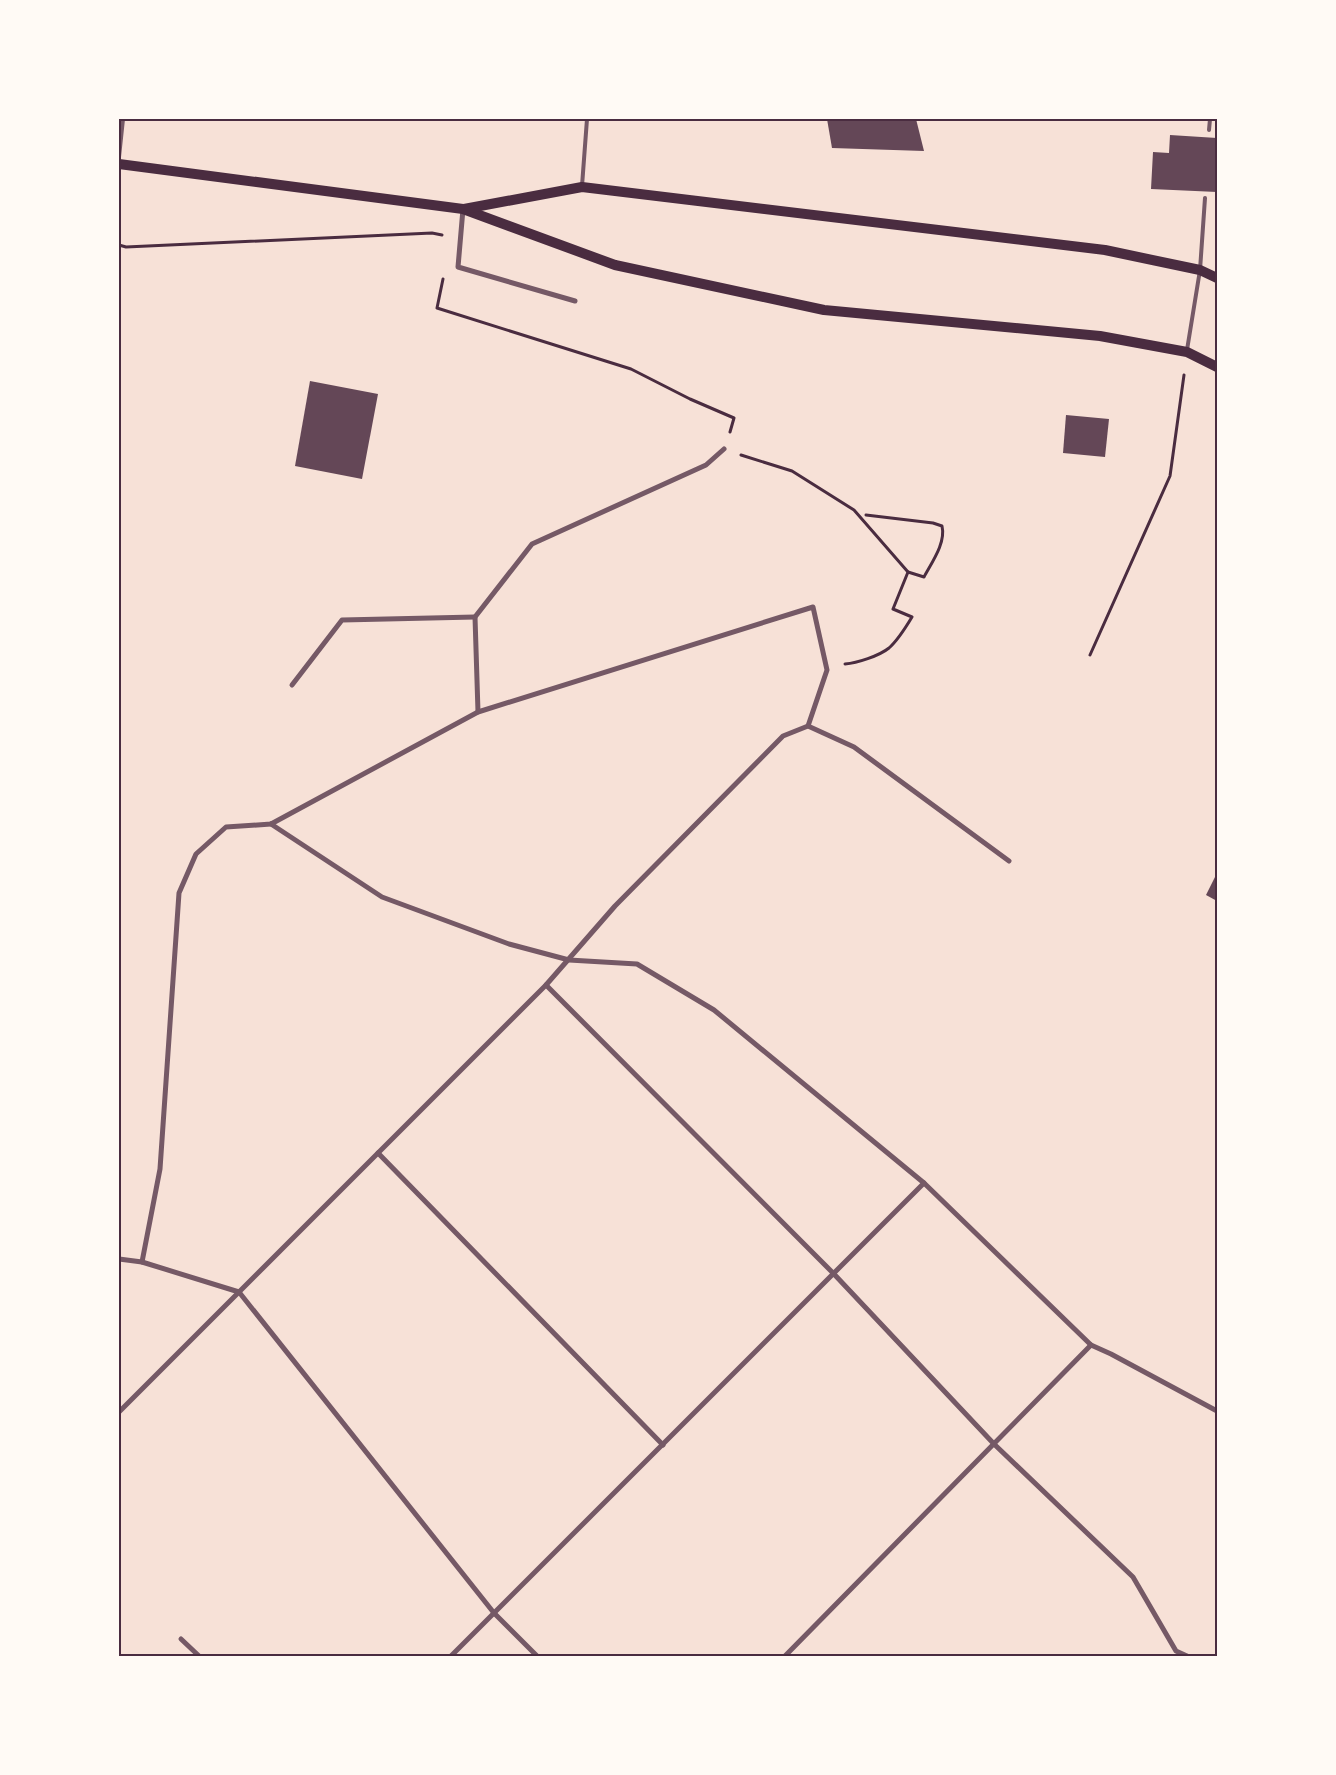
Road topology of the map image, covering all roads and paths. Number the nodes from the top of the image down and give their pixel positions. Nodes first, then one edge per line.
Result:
1 (123, 119) edge
2 (587, 119) edge
3 (1210, 119) edge
4 (1209, 130) dead end
5 (119, 157) edge
6 (119, 164) edge
7 (582, 187) junction
8 (1205, 198) dead end
9 (463, 209) junction
10 (450, 237) dead end
11 (119, 245) edge
12 (1200, 270) junction
13 (444, 273) dead end
14 (1217, 278) edge
15 (575, 301) dead end
16 (1187, 352) junction
17 (1217, 367) edge
18 (724, 449) junction
19 (866, 515) dead end
20 (908, 572) junction
21 (475, 617) junction
22 (1090, 655) dead end
23 (857, 663) dead end
24 (292, 685) dead end
25 (478, 712) junction
26 (808, 726) junction
27 (271, 824) junction
28 (1009, 861) dead end
29 (569, 960) junction
30 (546, 984) junction
31 (378, 1153) junction
32 (924, 1183) junction
33 (119, 1259) edge
34 (142, 1262) junction
35 (833, 1273) junction
36 (239, 1292) junction
37 (1091, 1345) junction
38 (1217, 1411) edge
39 (119, 1412) edge
40 (663, 1444) junction
41 (994, 1444) junction
42 (494, 1613) junction
43 (181, 1639) dead end
44 (198, 1656) edge
45 (451, 1656) edge
46 (537, 1656) edge
47 (785, 1656) edge
48 (1187, 1656) edge

1 - 5 lane
2 - 7 lane
3 - 4 lane
6 - 9 main road
7 - 9 main road
7 - 12 main road
8 - 12 lane
9 - 15 street
9 - 16 main road
10 - 11 path
12 - 14 main road
12 - 16 lane
13 - 18 path
16 - 17 main road
16 - 22 path
18 - 20 path
18 - 21 street
19 - 20 path
20 - 23 path
21 - 24 street
21 - 25 street
25 - 26 street
25 - 27 street
26 - 28 street
26 - 29 street
27 - 29 street
27 - 34 street
29 - 30 street
29 - 32 street
30 - 31 street
30 - 35 street
31 - 36 street
31 - 40 street
32 - 35 street
32 - 37 street
33 - 34 street
34 - 36 street
35 - 40 street
35 - 41 street
36 - 39 street
36 - 42 street
37 - 38 street
37 - 41 street
40 - 42 street
41 - 47 street
41 - 48 street
42 - 45 street
42 - 46 street
43 - 44 street

